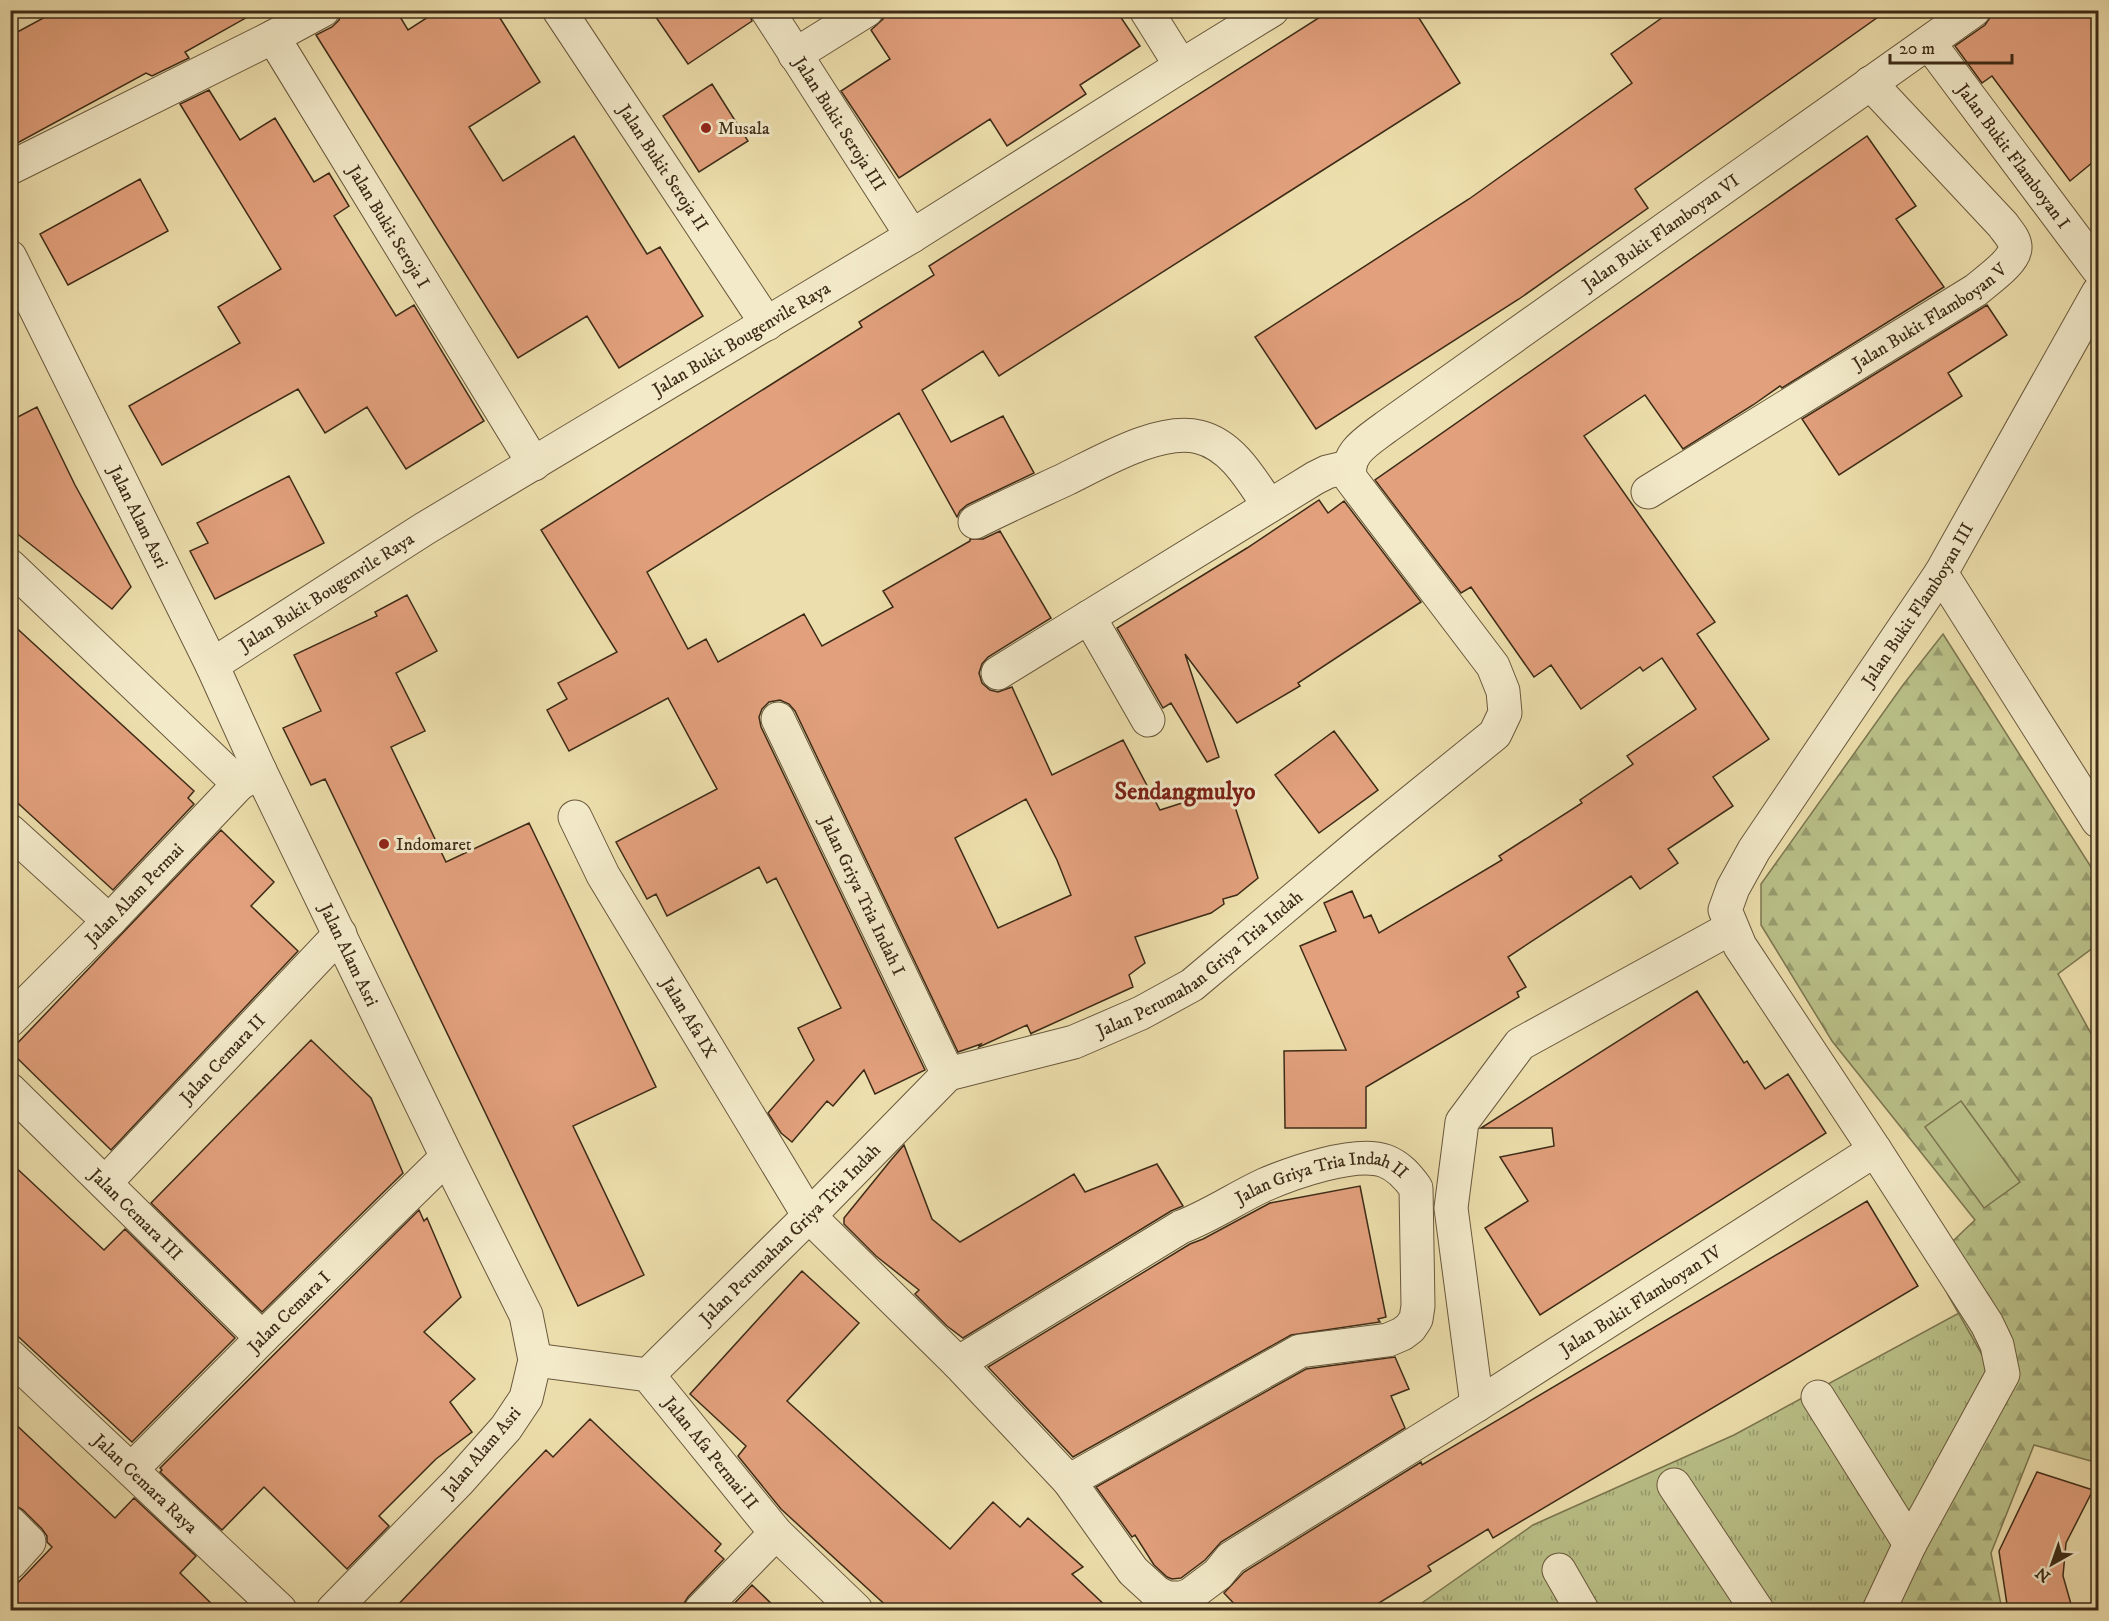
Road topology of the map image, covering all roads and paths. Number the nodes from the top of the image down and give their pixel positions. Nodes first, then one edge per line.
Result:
1 (323, 10) edge
2 (559, 10) edge
3 (767, 10) edge
4 (867, 10) edge
5 (1146, 10) edge
6 (1272, 10) edge
7 (1974, 10) edge
8 (273, 37) junction
9 (1929, 43) junction
10 (795, 55) junction
11 (1180, 66) junction
12 (1870, 83) junction
13 (10, 168) edge
14 (912, 236) junction
15 (10, 257) edge
16 (2098, 268) edge
17 (2098, 293) edge
18 (767, 324) junction
19 (1349, 463) junction
20 (534, 464) junction
21 (1648, 492) dead end
22 (1269, 506) junction
23 (975, 522) dead end
24 (10, 566) edge
25 (1941, 573) junction
26 (1089, 617) junction
27 (212, 665) junction
28 (998, 673) dead end
29 (778, 719) dead end
30 (1148, 720) dead end
31 (249, 777) junction
32 (575, 817) dead end
33 (2098, 820) edge
34 (10, 831) edge
35 (1728, 919) junction
36 (109, 921) junction
37 (340, 934) junction
38 (10, 1020) edge
39 (948, 1074) junction
40 (10, 1090) edge
41 (1875, 1150) junction
42 (447, 1157) junction
43 (105, 1183) junction
44 (809, 1216) junction
45 (262, 1338) junction
46 (10, 1356) edge
47 (535, 1360) junction
48 (958, 1363) junction
49 (648, 1375) junction
50 (1818, 1397) dead end
51 (1477, 1405) junction
52 (132, 1469) junction
53 (1069, 1481) junction
54 (1674, 1485) dead end
55 (10, 1523) edge
56 (776, 1533) junction
57 (1910, 1544) junction
58 (10, 1563) edge
59 (1559, 1570) dead end
60 (1168, 1598) joint
61 (280, 1611) edge
62 (333, 1611) edge
63 (702, 1611) edge
64 (856, 1611) edge
65 (1582, 1611) edge
66 (1757, 1611) edge
67 (1879, 1611) edge

1 - 8 street
2 - 18 street, Jalan Bukit Seroja II
3 - 10 street, Jalan Bukit Seroja III
4 - 10 street
5 - 11 street
6 - 11 street, Jalan Bukit Bougenvile Raya
7 - 9 street, Jalan Bukit Flamboyan VI
8 - 13 street
8 - 20 street, Jalan Bukit Seroja I
9 - 12 street, Jalan Bukit Flamboyan VI
9 - 16 street, Jalan Bukit Flamboyan I
10 - 14 street, Jalan Bukit Seroja III
11 - 14 street, Jalan Bukit Bougenvile Raya
12 - 19 street, Jalan Bukit Flamboyan VI
12 - 21 street, Jalan Bukit Flamboyan V
14 - 18 street, Jalan Bukit Bougenvile Raya
15 - 27 street, Jalan Alam Asri
17 - 25 street, Jalan Bukit Flamboyan III
18 - 20 street, Jalan Bukit Bougenvile Raya
19 - 22 street
19 - 39 street, Jalan Perumahan Griya Tria Indah
20 - 27 street, Jalan Bukit Bougenvile Raya
22 - 23 street
22 - 26 street
24 - 31 street
25 - 33 street
25 - 35 street, Jalan Bukit Flamboyan III
26 - 28 street
26 - 30 street
27 - 31 street, Jalan Alam Asri
29 - 39 street, Jalan Griya Tria Indah I
31 - 36 street, Jalan Alam Permai
31 - 37 street, Jalan Alam Asri
32 - 44 street, Jalan Afa IX
34 - 36 street
35 - 41 street
35 - 51 street
36 - 38 street, Jalan Alam Permai
37 - 42 street, Jalan Alam Asri
37 - 43 street, Jalan Cemara II
39 - 44 street, Jalan Perumahan Griya Tria Indah
40 - 43 street, Jalan Cemara III
41 - 51 street, Jalan Bukit Flamboyan IV
41 - 57 street
42 - 45 street, Jalan Cemara I
42 - 47 street, Jalan Alam Asri
43 - 45 street, Jalan Cemara III
44 - 48 street, Jalan Afa IX
44 - 49 street, Jalan Perumahan Griya Tria Indah
45 - 52 street, Jalan Cemara I
46 - 52 street, Jalan Cemara Raya
47 - 49 street
47 - 62 street, Jalan Alam Asri
48 - 53 street, Jalan Afa IX
48 - 53 street, Jalan Griya Tria Indah II
49 - 56 street, Jalan Afa Permai II
50 - 57 street
51 - 60 street, Jalan Bukit Flamboyan IV
52 - 61 street, Jalan Cemara Raya
53 - 60 street, Jalan Afa IX
54 - 66 street
55 - 58 street
56 - 63 street
56 - 64 street, Jalan Afa Permai II
57 - 67 street
59 - 65 street

